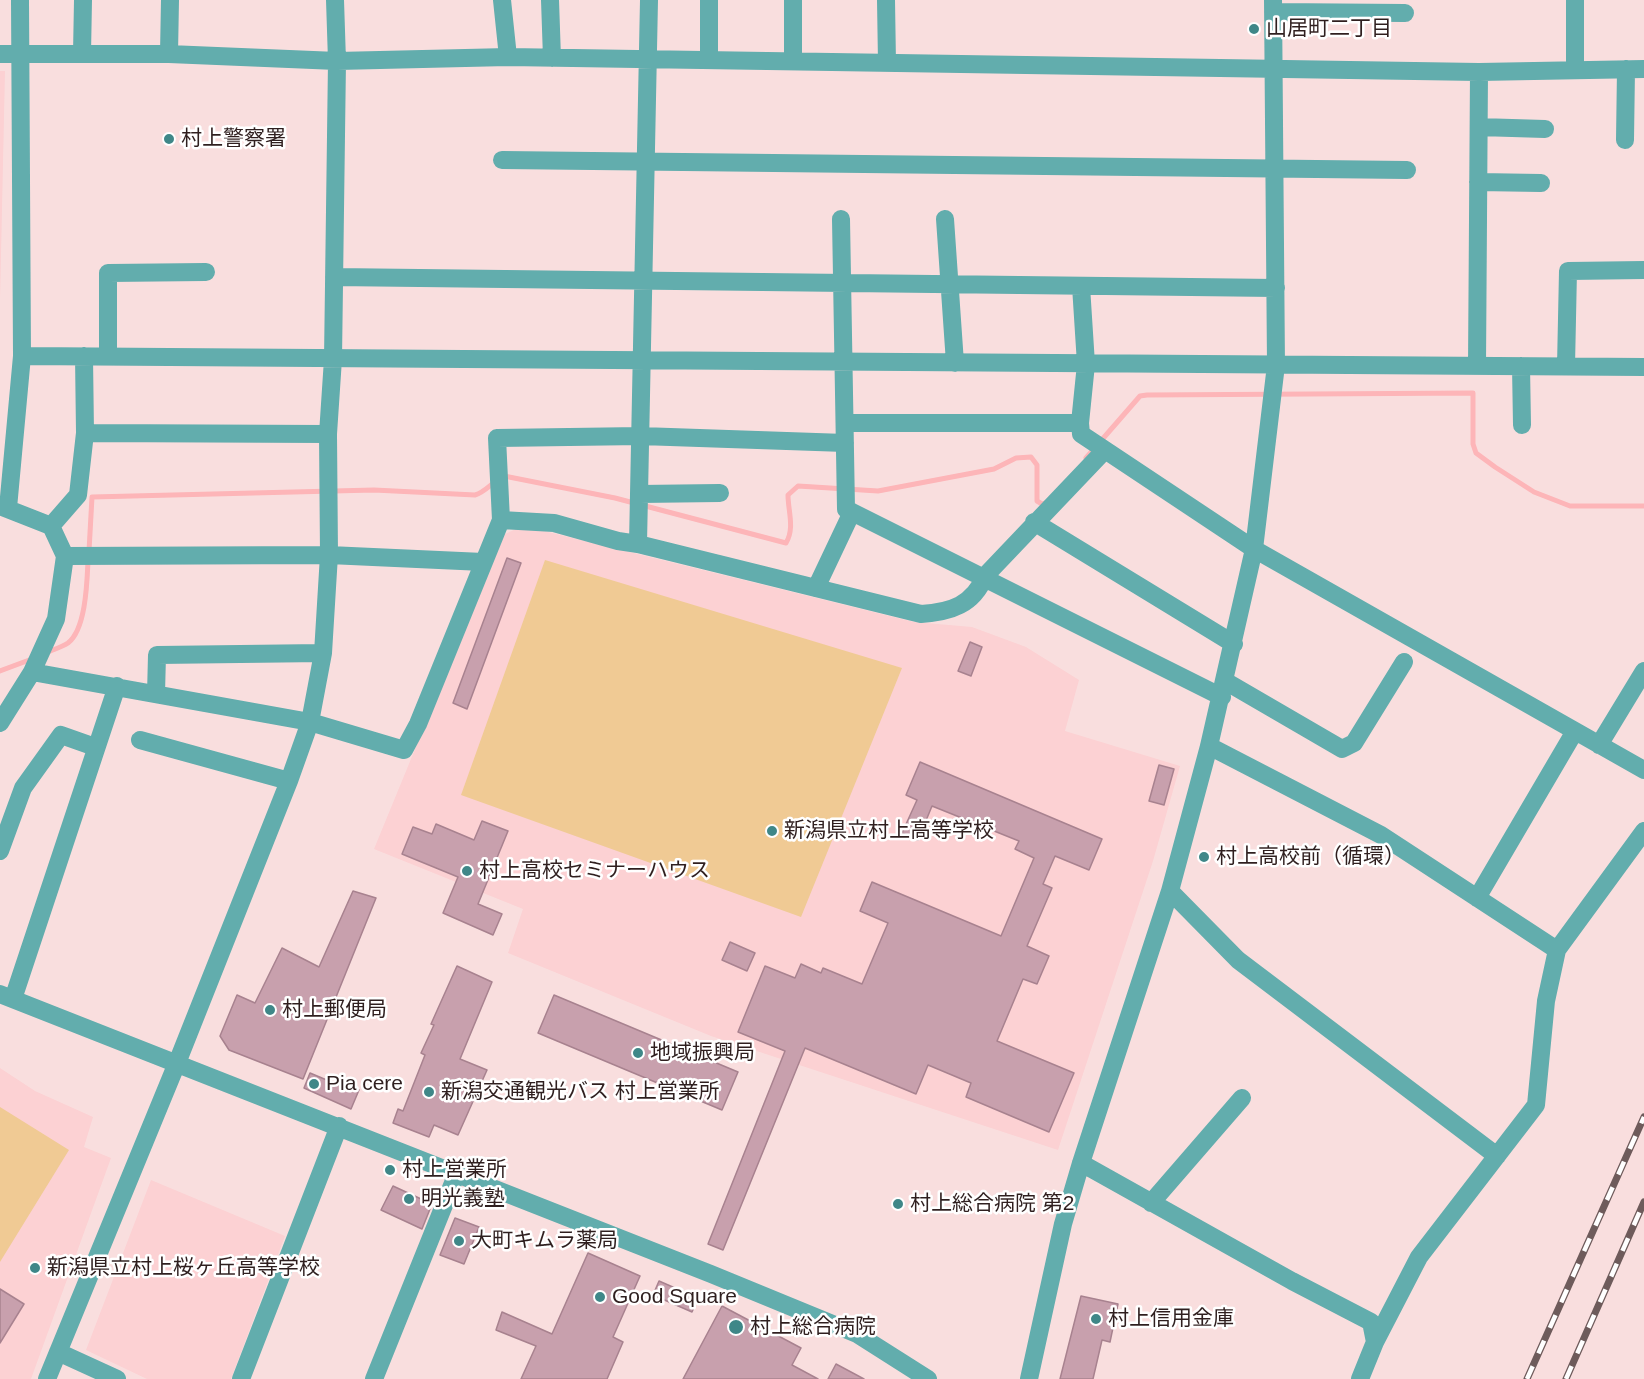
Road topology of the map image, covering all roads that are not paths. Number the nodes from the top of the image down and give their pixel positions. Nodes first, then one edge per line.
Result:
1 (20, 0) edge
2 (83, 0) edge
3 (170, 0) edge
4 (335, 0) edge
5 (502, 0) edge
6 (550, 0) edge
7 (649, 0) edge
8 (708, 0) edge
9 (793, 0) edge
10 (886, 0) edge
11 (1575, 0) edge
12 (1273, 6) edge
13 (1405, 13) dead end
14 (0, 54) edge
15 (20, 54) junction
16 (82, 54) junction
17 (169, 54) junction
18 (508, 57) junction
19 (552, 58) junction
20 (648, 59) junction
21 (709, 60) junction
22 (337, 61) junction
23 (793, 61) junction
24 (887, 63) junction
25 (1274, 69) junction
26 (1575, 69) junction
27 (1635, 69) edge
28 (1479, 72) junction
29 (1479, 127) junction
30 (1545, 129) dead end
31 (1625, 140) dead end
32 (501, 160) dead end
33 (647, 162) junction
34 (1274, 169) junction
35 (1407, 170) dead end
36 (1478, 182) junction
37 (1541, 183) dead end
38 (841, 219) dead end
39 (945, 219) dead end
40 (1644, 270) edge
41 (206, 272) dead end
42 (334, 277) junction
43 (644, 282) junction
44 (843, 284) junction
45 (951, 285) junction
46 (1081, 286) junction
47 (1276, 288) junction
48 (22, 356) junction
49 (84, 356) junction
50 (108, 356) junction
51 (333, 359) junction
52 (643, 360) junction
53 (844, 362) junction
54 (955, 363) junction
55 (1086, 364) junction
56 (1276, 365) junction
57 (1477, 366) junction
58 (1521, 366) junction
59 (1566, 366) junction
60 (1644, 367) edge
61 (845, 423) junction
62 (1080, 423) junction
63 (1522, 425) dead end
64 (85, 433) junction
65 (328, 434) junction
66 (641, 436) junction
67 (845, 443) junction
68 (1105, 450) junction
69 (720, 493) dead end
70 (639, 494) junction
71 (4, 507) edge
72 (852, 513) junction
73 (501, 520) junction
74 (1034, 522) junction
75 (51, 526) junction
76 (638, 544) junction
77 (1254, 549) junction
78 (64, 555) junction
79 (329, 555) junction
80 (483, 562) junction
81 (985, 576) junction
82 (816, 588) junction
83 (1234, 644) junction
84 (323, 653) junction
85 (1404, 662) dead end
86 (1644, 671) edge
87 (32, 672) junction
88 (117, 686) junction
89 (1224, 689) junction
90 (156, 694) junction
91 (0, 723) edge
92 (310, 723) junction
93 (1575, 732) junction
94 (140, 740) dead end
95 (1599, 745) junction
96 (1209, 746) junction
97 (95, 747) junction
98 (1644, 770) edge
99 (289, 781) junction
100 (1644, 831) edge
101 (0, 851) edge
102 (1170, 891) junction
103 (1477, 898) junction
104 (1557, 950) junction
105 (7, 996) edge
106 (177, 1063) junction
107 (1242, 1098) dead end
108 (339, 1126) junction
109 (1497, 1156) junction
110 (1081, 1163) junction
111 (457, 1173) junction
112 (1151, 1203) junction
113 (1375, 1342) junction
114 (58, 1352) junction
115 (47, 1379) edge
116 (117, 1379) edge
117 (241, 1379) edge
118 (374, 1379) edge
119 (928, 1379) edge
120 (1029, 1379) edge
121 (1360, 1379) edge

1 - 15 street
2 - 16 street
3 - 17 street
4 - 22 street
5 - 18 street
6 - 19 street
7 - 20 street
8 - 21 street
9 - 23 street
10 - 24 street
11 - 26 street
12 - 13 street
12 - 25 street
14 - 15 street
15 - 16 street
15 - 48 street
16 - 17 street
17 - 22 street
18 - 19 street
18 - 22 street
19 - 20 street
20 - 21 street
20 - 33 street
21 - 23 street
22 - 42 street
23 - 24 street
24 - 25 street
25 - 28 street
25 - 34 street
26 - 27 street
26 - 28 street
27 - 31 street
28 - 29 street
29 - 30 street
29 - 36 street
32 - 33 street
33 - 34 street
33 - 43 street
34 - 35 street
34 - 47 street
36 - 37 street
36 - 57 street
38 - 44 street
39 - 45 street
40 - 59 street
41 - 50 street
42 - 43 street
42 - 51 street
43 - 44 street
43 - 52 street
44 - 45 street
44 - 53 street
45 - 46 street
45 - 54 street
46 - 47 street
46 - 55 street
47 - 56 street
48 - 49 street
48 - 71 street
49 - 50 street
49 - 64 street
50 - 51 street
51 - 52 street
51 - 65 street
52 - 53 street
52 - 66 street
53 - 54 street
53 - 61 street
54 - 55 street
55 - 56 street
55 - 62 street
56 - 57 street
56 - 77 street
57 - 58 street
58 - 59 street
58 - 63 street
59 - 60 street
61 - 62 street
61 - 67 street
62 - 68 street
64 - 65 street
64 - 75 street
65 - 79 street
66 - 67 street
66 - 70 street
66 - 73 street
67 - 72 street
68 - 74 street
68 - 77 street
69 - 70 street
70 - 76 street
71 - 75 street
72 - 81 street
72 - 82 street
73 - 76 street
73 - 80 street
74 - 81 street
74 - 83 street
75 - 78 street
76 - 82 street
77 - 83 street
77 - 93 street
78 - 79 street
78 - 87 street
79 - 80 street
79 - 84 street
80 - 92 street
81 - 82 street
81 - 89 street
83 - 89 street
84 - 90 street
84 - 92 street
85 - 89 street
86 - 95 street
87 - 88 street
87 - 91 street
88 - 90 street
88 - 97 street
89 - 96 street
90 - 92 street
92 - 99 street
93 - 95 street
93 - 103 street
94 - 99 street
95 - 98 street
96 - 102 street
96 - 103 street
97 - 101 street
97 - 105 street
99 - 106 street
100 - 104 street
102 - 109 street
102 - 110 street
103 - 104 street
104 - 109 street
105 - 106 street
106 - 108 street
106 - 114 street
107 - 112 street
108 - 111 street
108 - 117 street
109 - 113 street
110 - 112 street
110 - 120 street
111 - 118 street
111 - 119 street
112 - 113 street
113 - 121 street
114 - 115 street
114 - 116 street

